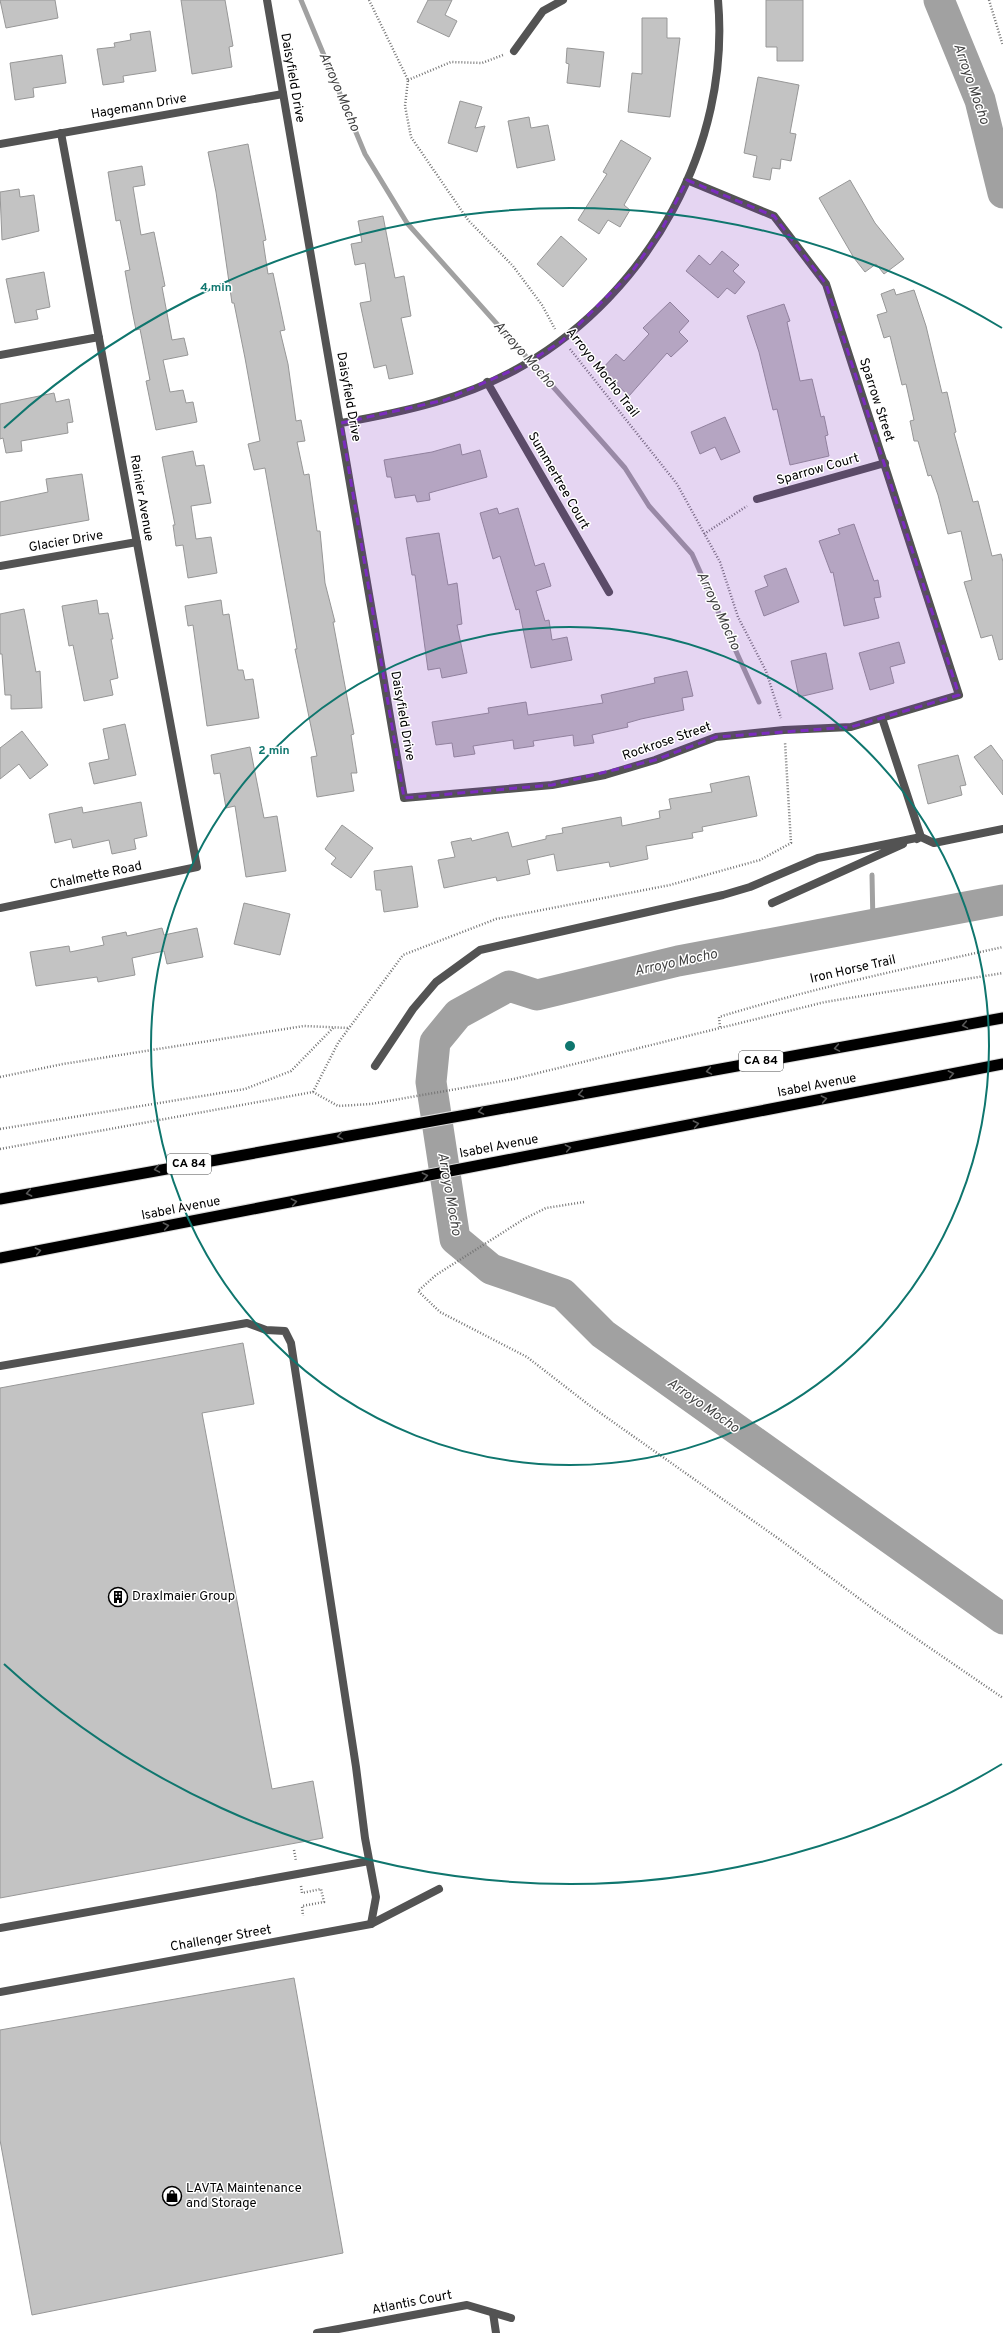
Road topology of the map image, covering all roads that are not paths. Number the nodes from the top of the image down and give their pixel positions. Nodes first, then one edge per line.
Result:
1 (266, 0) edge
2 (563, 0) edge
3 (718, 0) edge
4 (514, 51) road end
5 (283, 94) junction
6 (61, 133) junction
7 (0, 144) edge
8 (687, 180) junction
9 (99, 337) junction
10 (0, 356) edge
11 (487, 382) junction
12 (341, 423) junction
13 (885, 464) junction
14 (757, 499) road end
15 (137, 542) junction
16 (0, 566) edge
17 (609, 592) dead end
18 (959, 695) joint
19 (882, 718) junction
20 (404, 798) joint
21 (1003, 829) edge
22 (921, 837) junction
23 (197, 868) joint
24 (772, 904) dead end
25 (0, 908) edge
26 (1003, 1018) edge
27 (1003, 1064) edge
28 (375, 1066) dead end
29 (0, 1199) edge
30 (0, 1258) edge
31 (0, 1366) edge
32 (369, 1861) junction
33 (439, 1889) dead end
34 (371, 1924) junction
35 (0, 1928) edge
36 (0, 1992) edge
37 (493, 2313) junction
38 (511, 2318) dead end
39 (317, 2333) edge
40 (496, 2333) edge

1 - 5 street, Daisyfield Drive
2 - 4 street
3 - 8 street
5 - 6 street, Hagemann Drive
5 - 12 street, Daisyfield Drive
6 - 7 street, Hagemann Drive
6 - 9 street, Rainier Avenue
8 - 11 street
8 - 13 street, Sparrow Street
9 - 10 street
9 - 15 street, Rainier Avenue
11 - 12 street
11 - 17 street, Summertree Court
12 - 20 street, Daisyfield Drive
13 - 14 street, Sparrow Court
13 - 18 street, Sparrow Street
15 - 16 street, Glacier Drive
15 - 23 street, Rainier Avenue
18 - 19 street, Rockrose Street
19 - 20 street, Rockrose Street
19 - 22 street
21 - 22 street
22 - 24 street
22 - 28 street
23 - 25 street, Chalmette Road
26 -> 29 highway, CA 84
30 -> 27 highway, Isabel Avenue
31 - 32 street
32 - 34 street
32 - 35 street
33 - 34 street, Challenger Street
34 - 36 street, Challenger Street
37 - 38 street, Atlantis Court
37 - 39 street, Atlantis Court
37 - 40 street

